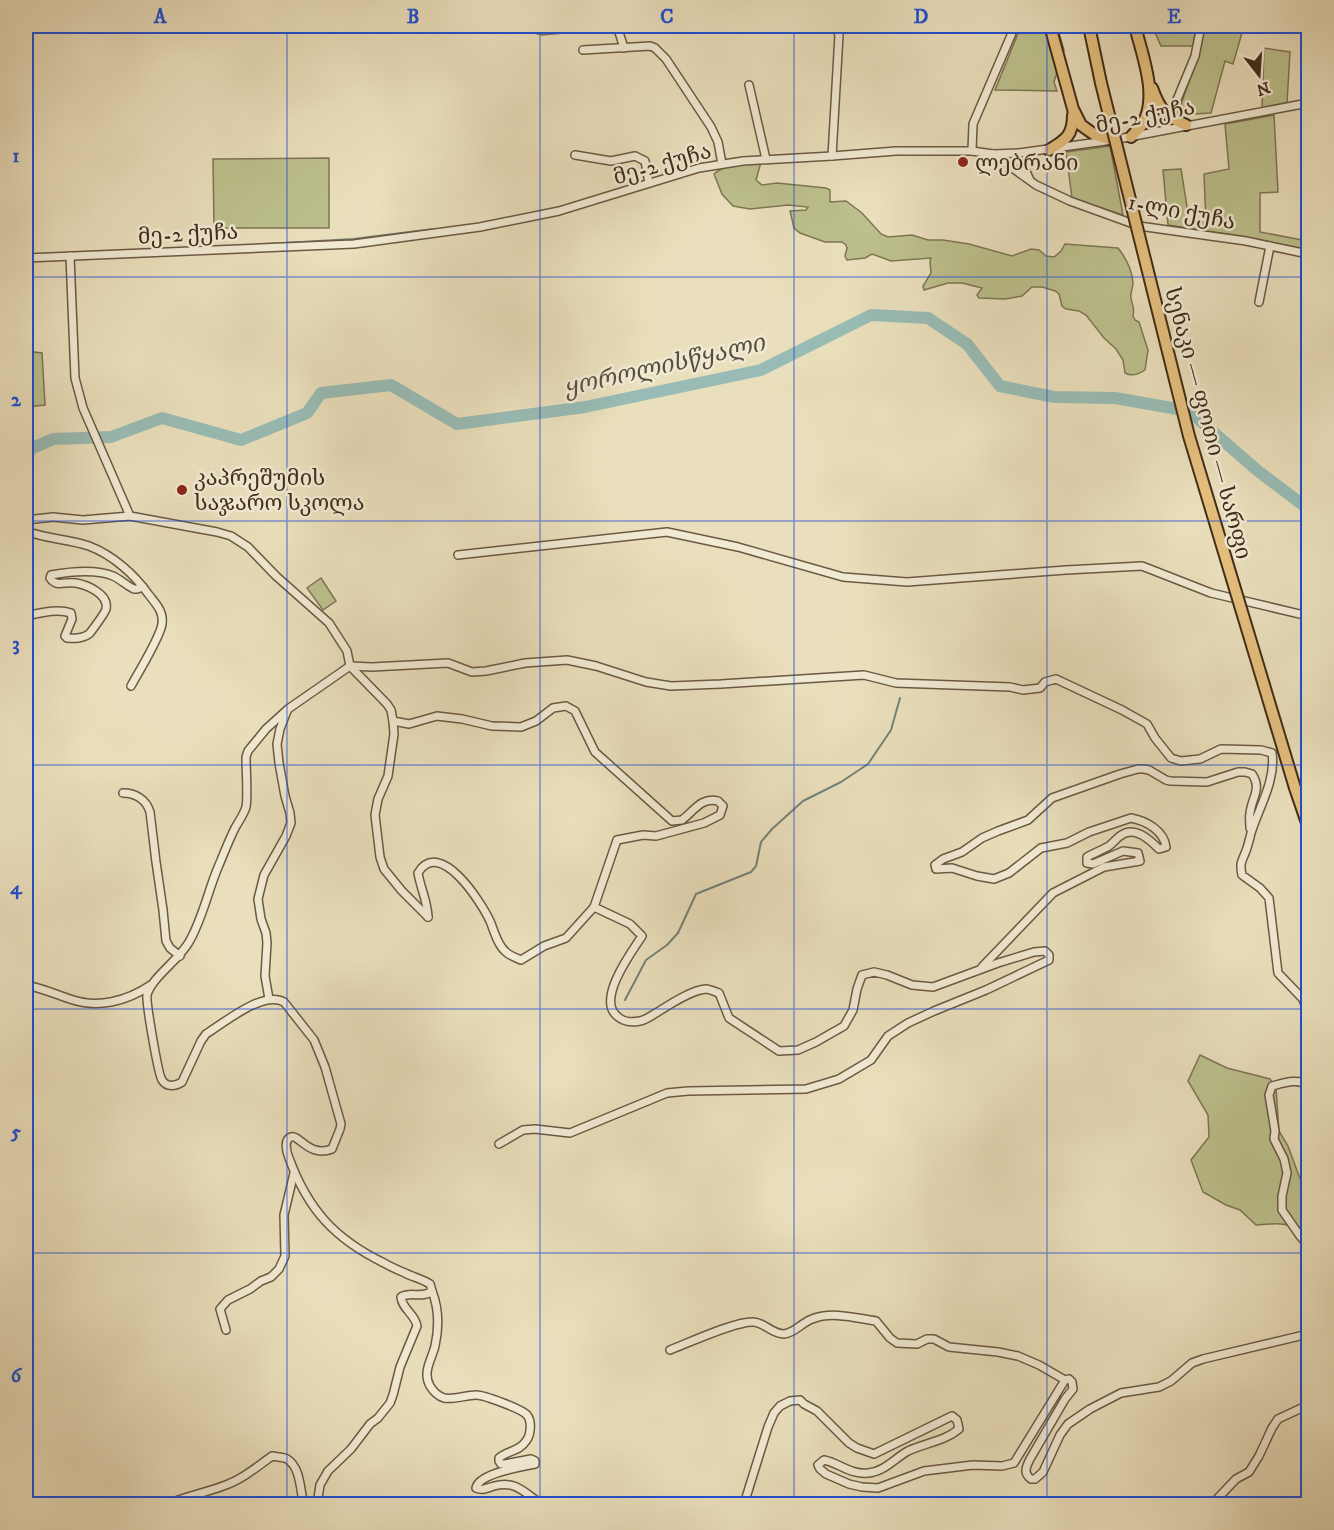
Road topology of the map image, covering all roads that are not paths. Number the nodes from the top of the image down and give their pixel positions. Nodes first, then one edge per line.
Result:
1 (617, 26) edge
2 (835, 26) edge
3 (1015, 26) edge
4 (1050, 26) edge
5 (1089, 26) edge
6 (1135, 26) edge
7 (1201, 26) edge
8 (624, 48) junction
9 (583, 50) dead end
10 (1149, 79) junction
11 (749, 85) dead end
12 (1308, 103) edge
13 (1073, 109) junction
14 (1170, 124) junction
15 (1186, 125) joint
16 (1131, 136) junction
17 (1113, 140) junction
18 (1049, 150) junction
19 (972, 151) junction
20 (1030, 152) junction
21 (993, 154) junction
22 (575, 155) dead end
23 (832, 156) junction
24 (766, 159) junction
25 (722, 164) junction
26 (1030, 181) junction
27 (650, 183) junction
28 (1270, 246) junction
29 (1308, 254) edge
30 (70, 256) junction
31 (26, 258) edge
32 (1259, 302) dead end
33 (130, 516) junction
34 (26, 520) edge
35 (26, 531) edge
36 (458, 555) dead end
37 (143, 587) junction
38 (26, 616) edge
39 (1308, 616) edge
40 (350, 666) junction
41 (131, 686) dead end
42 (288, 709) junction
43 (393, 721) junction
44 (123, 793) dead end
45 (1308, 826) edge
46 (1250, 834) junction
47 (594, 906) junction
48 (180, 956) junction
49 (980, 969) junction
50 (26, 985) edge
51 (151, 985) junction
52 (269, 999) junction
53 (1308, 1014) edge
54 (1308, 1085) edge
55 (499, 1144) dead end
56 (294, 1173) junction
57 (1308, 1245) edge
58 (432, 1291) junction
59 (226, 1330) dead end
60 (1308, 1334) edge
61 (670, 1350) dead end
62 (1065, 1380) junction
63 (1308, 1405) edge
64 (168, 1504) edge
65 (310, 1504) edge
66 (541, 1504) edge
67 (744, 1504) edge
68 (1214, 1504) edge

1 - 8 street
2 - 23 street
3 - 19 street
4 - 13 highway
5 - 45 highway, სენაკი — ფოთი — სარფი, bridge
6 - 10 highway
7 - 14 street
8 - 9 street
8 - 25 street
10 - 14 highway
10 - 16 highway
11 - 24 street
12 - 15 street, მე-2 ქუჩა
13 - 17 highway
13 - 18 highway
14 - 15 highway
14 - 16 street, მე-2 ქუჩა
16 - 17 street, მე-2 ქუჩა
17 - 18 street, მე-2 ქუჩა
18 - 20 street, მე-2 ქუჩა
19 - 21 street, მე-2 ქუჩა
19 - 23 street, მე-2 ქუჩა
20 - 21 street, მე-2 ქუჩა
20 - 26 street
21 - 26 street, 1-ლი ქუჩა
22 - 27 street
23 - 24 street, მე-2 ქუჩა
24 - 25 street, მე-2 ქუჩა
25 - 27 street, მე-2 ქუჩა
26 - 28 street, 1-ლი ქუჩა
27 - 30 street, მე-2 ქუჩა
28 - 29 street, 1-ლი ქუჩა
28 - 32 street
30 - 31 street, მე-2 ქუჩა
30 - 33 street
33 - 34 street
33 - 40 street
35 - 37 street
36 - 39 street
37 - 38 street
37 - 41 street
40 - 42 street
40 - 43 street
40 - 46 street
42 - 48 street
42 - 52 street
43 - 47 street
43 - 47 street
44 - 48 street
46 - 49 street
46 - 53 street
47 - 49 street
48 - 51 street
49 - 55 street
50 - 51 street
51 - 52 street
52 - 56 street
54 - 57 street
56 - 58 street
56 - 59 street
58 - 65 street
58 - 66 street
60 - 62 street
61 - 62 street
62 - 67 street
63 - 68 street
64 - 65 street

